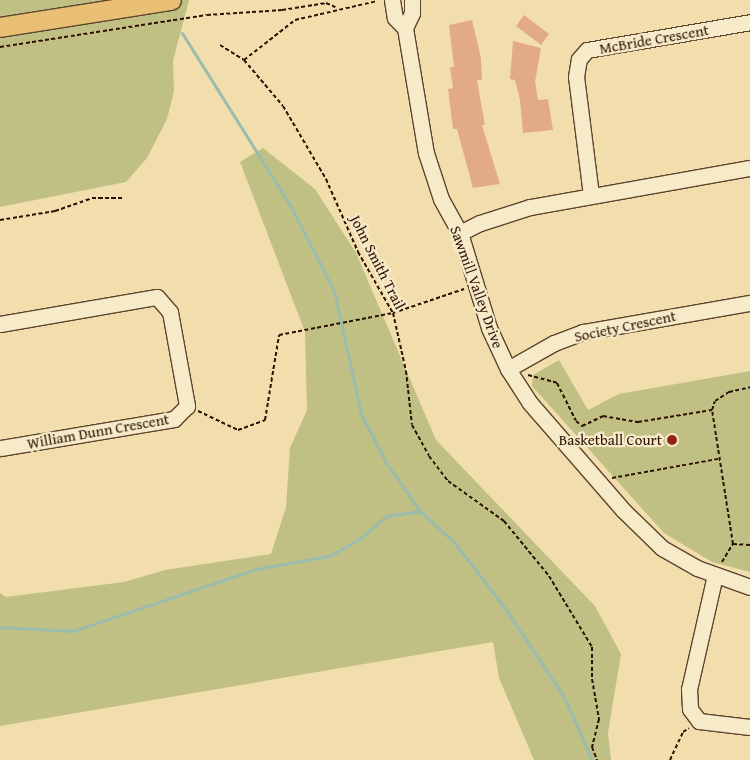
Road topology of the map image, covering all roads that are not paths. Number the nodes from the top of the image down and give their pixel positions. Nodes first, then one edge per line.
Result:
1 (171, 0) edge
2 (412, 0) edge
3 (385, 1) edge
4 (750, 22) edge
5 (0, 27) edge
6 (405, 28) junction
7 (750, 168) edge
8 (591, 195) junction
9 (460, 234) junction
10 (750, 304) edge
11 (0, 324) edge
12 (508, 369) junction
13 (0, 448) edge
14 (715, 575) junction
15 (750, 587) edge
16 (750, 727) edge

1 - 5 main road
2 - 6 street, Sawmill Valley Drive
3 - 6 street, Sawmill Valley Drive
4 - 8 street, McBride Crescent
6 - 9 street, Sawmill Valley Drive
7 - 8 street
8 - 9 street
9 - 12 street, Sawmill Valley Drive
10 - 12 street, Society Crescent
11 - 13 street, William Dunn Crescent
12 - 14 street, Sawmill Valley Drive
14 - 15 street, Sawmill Valley Drive
14 - 16 street

